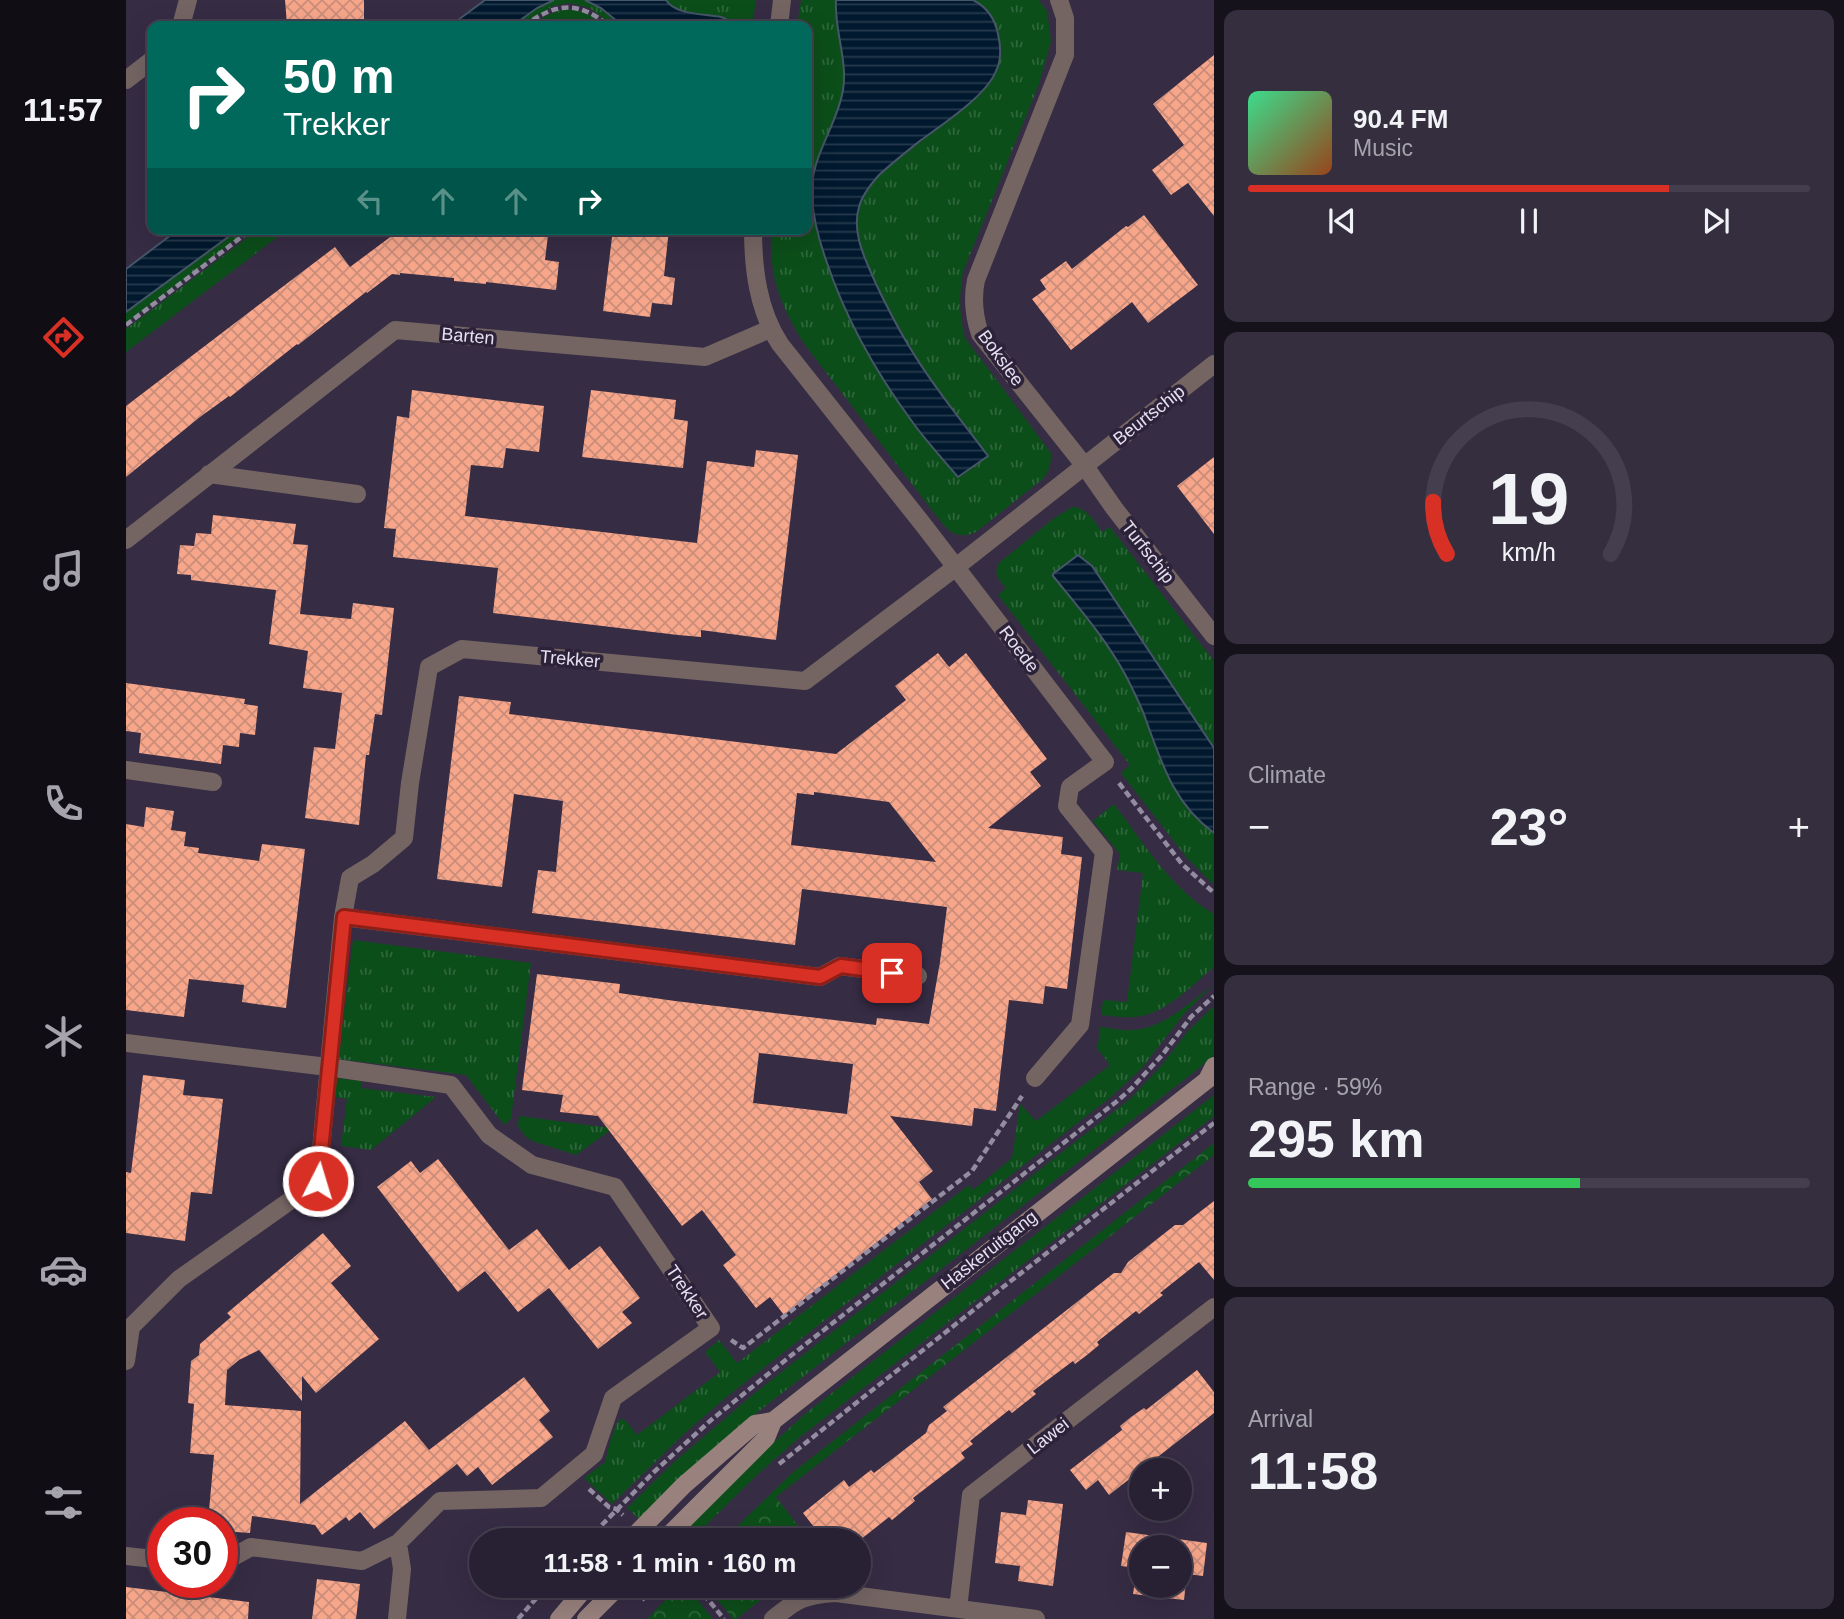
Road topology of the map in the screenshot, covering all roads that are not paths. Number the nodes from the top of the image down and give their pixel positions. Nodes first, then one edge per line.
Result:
1 (188, 0) edge
2 (782, 0) edge
3 (1059, 0) edge
4 (182, 21) edge
5 (780, 21) edge
6 (147, 64) edge
7 (126, 80) edge
8 (753, 235) edge
9 (770, 329) junction
10 (1214, 364) edge
11 (1084, 465) junction
12 (209, 474) junction
13 (357, 494) dead end
14 (126, 540) edge
15 (956, 567) junction
16 (1214, 636) edge
17 (126, 770) edge
18 (214, 782) dead end
19 (344, 917) junction
20 (918, 976) dead end
21 (126, 1043) edge
22 (328, 1067) junction
23 (1212, 1075) edge
24 (1034, 1077) road end
25 (1214, 1307) edge
26 (126, 1361) edge
27 (773, 1420) junction
28 (642, 1528) edge
29 (676, 1528) edge
30 (398, 1543) junction
31 (238, 1554) edge
32 (126, 1556) edge
33 (147, 1558) edge
34 (577, 1598) edge
35 (607, 1598) edge
36 (958, 1609) junction
37 (397, 1619) edge
38 (559, 1619) edge
39 (586, 1619) edge
40 (773, 1619) edge
41 (1036, 1619) edge

1 - 4 street
2 - 5 street
3 - 11 street, Bokslee
6 - 7 street
8 - 9 street, Roede
9 - 12 street, Barten
9 - 15 street, Roede
10 - 11 street, Beurtschip
11 - 15 street
11 - 16 street, Turfschip
12 - 13 street
12 - 14 street, Barten
15 - 19 street, Trekker
15 - 24 street, Roede
17 - 18 street
19 - 20 street
19 - 22 street, Trekker
21 - 22 street, Trekker
22 - 26 street, Trekker
22 - 30 street, Trekker
23 - 27 main road, Haskeruitgang
25 - 36 street, Lawei
27 - 28 main road, Haskeruitgang
27 - 29 main road, Haskeruitgang
30 - 31 street, Trekker
30 - 37 street
32 - 33 street
34 - 38 main road
35 - 39 main road
36 - 40 street
36 - 41 street

